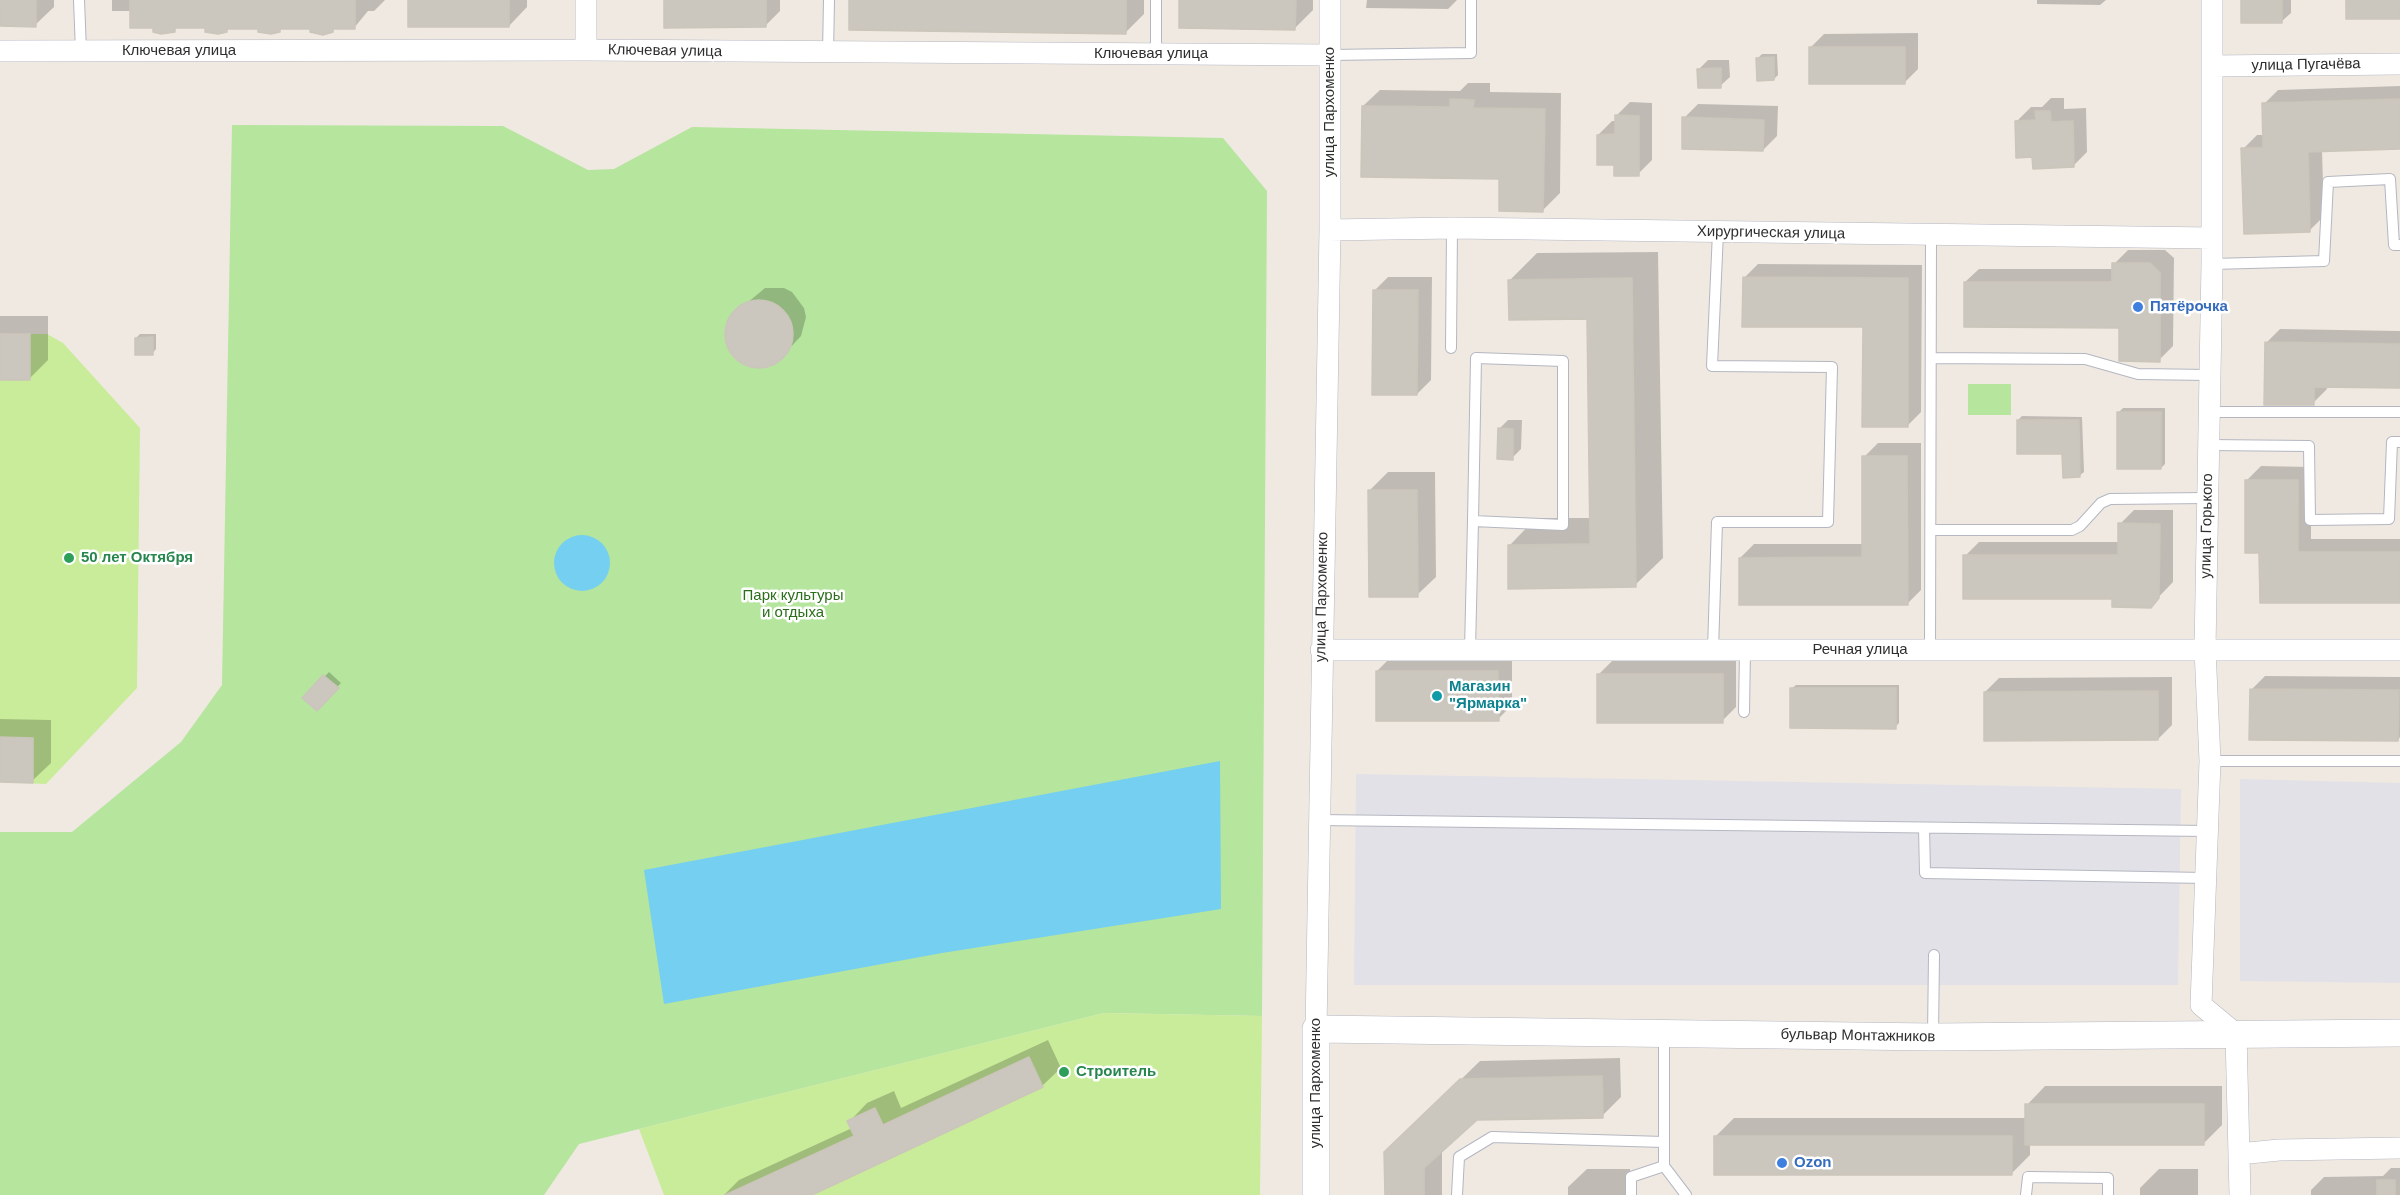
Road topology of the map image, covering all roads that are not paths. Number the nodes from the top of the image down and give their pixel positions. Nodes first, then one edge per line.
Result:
1 (79, 0) edge
2 (586, 0) edge
3 (829, 0) edge
4 (1156, 0) edge
5 (1330, 0) edge
6 (1471, 0) edge
7 (2212, 0) edge
8 (586, 50) junction
9 (0, 51) edge
10 (81, 51) junction
11 (828, 53) junction
12 (1156, 54) junction
13 (1329, 55) junction
14 (2400, 64) edge
15 (2212, 66) junction
16 (1452, 228) junction
17 (1330, 230) junction
18 (1718, 232) junction
19 (1931, 236) junction
20 (2212, 238) junction
21 (2400, 245) edge
22 (2212, 264) junction
23 (1451, 348) dead end
24 (1931, 358) junction
25 (2209, 375) junction
26 (2209, 412) junction
27 (2400, 412) edge
28 (2400, 442) edge
29 (2208, 445) junction
30 (2207, 498) junction
31 (1473, 521) junction
32 (1931, 530) junction
33 (2205, 649) junction
34 (1321, 650) junction
35 (1470, 650) junction
36 (1713, 650) junction
37 (1744, 650) junction
38 (1930, 650) junction
39 (2400, 650) edge
40 (1744, 712) dead end
41 (2210, 761) junction
42 (2400, 761) edge
43 (1318, 820) junction
44 (1924, 828) junction
45 (2207, 831) junction
46 (2205, 878) junction
47 (1934, 956) dead end
48 (1316, 1029) junction
49 (1664, 1033) junction
50 (2400, 1033) edge
51 (2236, 1034) junction
52 (1933, 1037) junction
53 (1664, 1142) junction
54 (2400, 1148) edge
55 (2239, 1154) junction
56 (1664, 1166) junction
57 (1316, 1195) edge
58 (1457, 1195) edge
59 (1631, 1195) edge
60 (1686, 1195) edge
61 (2025, 1195) edge
62 (2108, 1195) edge
63 (2240, 1195) edge

1 - 10 lane
2 - 8 street
3 - 11 lane
4 - 12 lane
5 - 13 street, улица Пархоменко
6 - 13 lane
7 - 15 street, улица Горького
8 - 10 street, Ключевая улица
8 - 11 street, Ключевая улица
9 - 10 street, Ключевая улица
11 - 12 street, Ключевая улица
12 - 13 street, Ключевая улица
13 - 17 street, улица Пархоменко
14 - 15 street, улица Пугачёва
15 - 20 street, улица Горького
16 - 17 street, Хирургическая улица
16 - 18 street, Хирургическая улица
16 - 23 lane
17 - 34 street, улица Пархоменко
18 - 19 street, Хирургическая улица
18 - 36 lane
19 - 20 street, Хирургическая улица
19 - 24 lane
20 - 22 street, улица Горького
21 - 22 lane
22 - 25 street, улица Горького
24 - 25 lane
24 - 32 lane
25 - 26 street, улица Горького
26 - 27 lane
26 - 29 street, улица Горького
28 - 29 lane
29 - 30 street, улица Горького
30 - 32 lane
30 - 33 street, улица Горького
31 - 31 lane
31 - 35 lane
32 - 38 lane
33 - 38 street, Речная улица
33 - 39 street, Речная улица
33 - 41 street, улица Горького
34 - 35 street, Речная улица
34 - 43 street, улица Пархоменко
35 - 36 street, Речная улица
36 - 37 street, Речная улица
37 - 38 street, Речная улица
37 - 40 lane
41 - 42 lane
41 - 45 street, улица Горького
43 - 44 lane
43 - 48 street, улица Пархоменко
44 - 45 lane
44 - 46 lane
45 - 46 street, улица Горького
46 - 51 street, улица Горького
47 - 52 lane
48 - 49 street, бульвар Монтажников
48 - 57 street, улица Пархоменко
49 - 52 street, бульвар Монтажников
49 - 53 lane
50 - 51 street, бульвар Монтажников
51 - 52 street, бульвар Монтажников
51 - 55 street
53 - 56 lane
53 - 58 lane
54 - 55 street
55 - 63 street
56 - 59 lane
56 - 60 lane
61 - 62 lane

